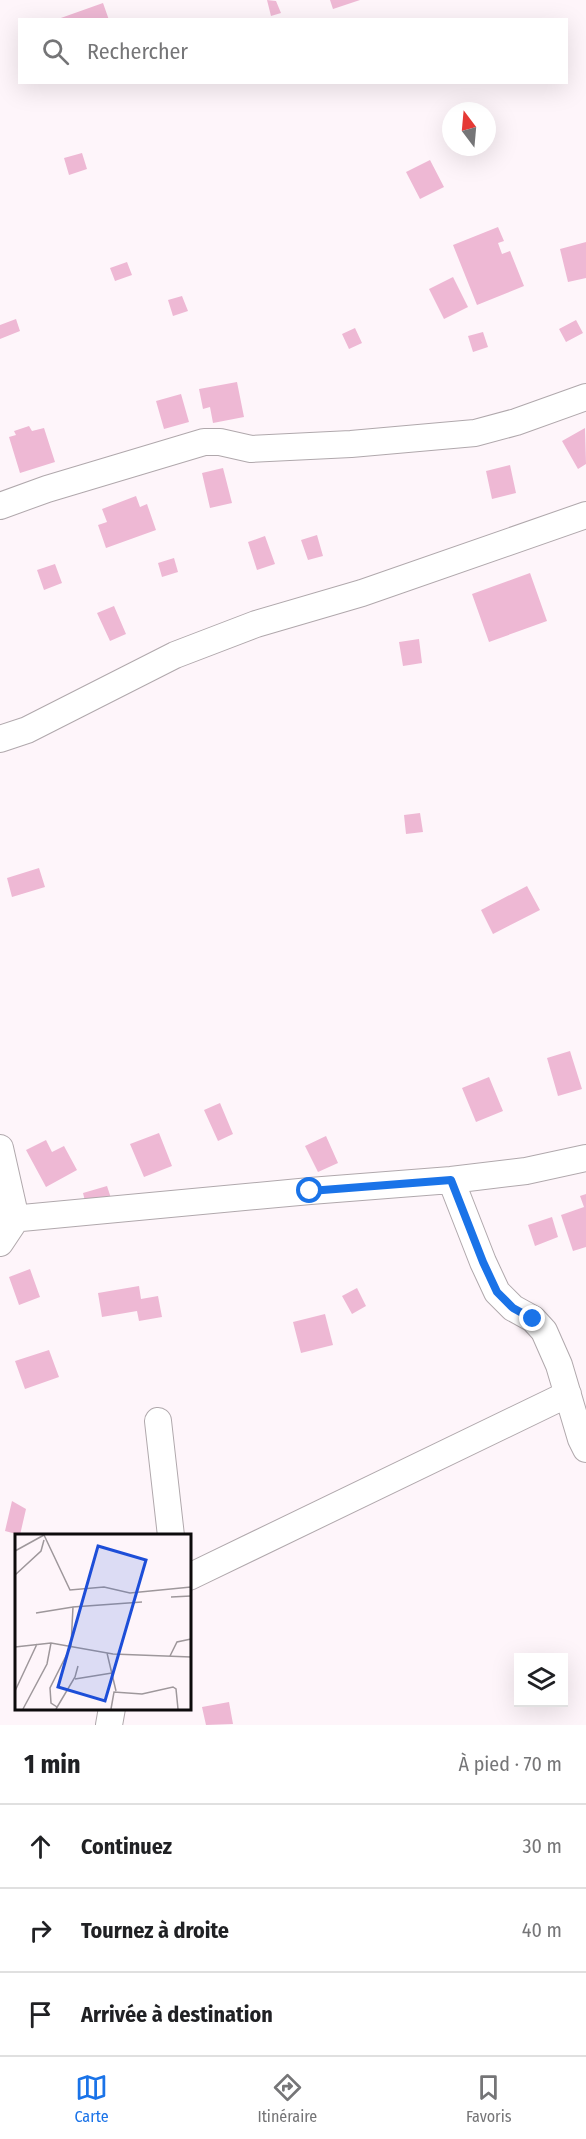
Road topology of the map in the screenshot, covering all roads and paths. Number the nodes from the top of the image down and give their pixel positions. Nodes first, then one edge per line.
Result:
1 (586, 397) edge
2 (0, 506) edge
3 (586, 515) edge
4 (0, 740) edge
5 (0, 1148) edge
6 (586, 1158) edge
7 (451, 1180) junction
8 (8, 1220) edge
9 (0, 1243) edge
10 (568, 1394) junction
11 (158, 1421) dead end
12 (586, 1449) edge
13 (171, 1534) edge
14 (190, 1577) edge
15 (112, 1710) edge
16 (109, 1725) edge

1 - 2 street
3 - 4 street
5 - 8 street
6 - 7 street
7 - 8 street
7 - 10 street
8 - 9 street
10 - 12 street
10 - 14 street
11 - 13 street
15 - 16 street

